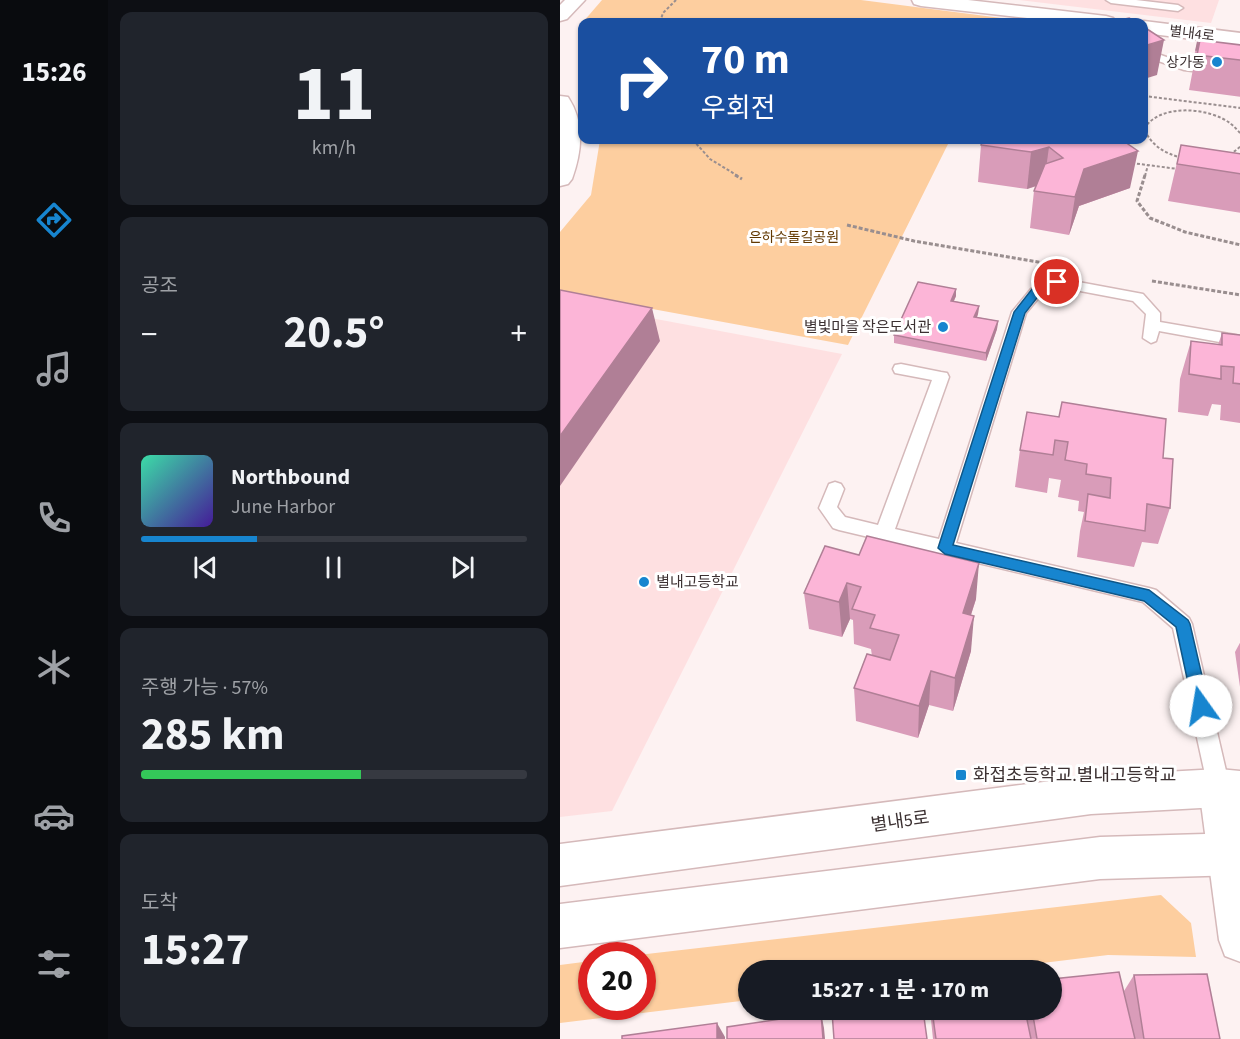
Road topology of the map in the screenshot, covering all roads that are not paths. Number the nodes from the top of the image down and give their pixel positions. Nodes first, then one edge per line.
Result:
1 (576, 0) edge
2 (921, 0) edge
3 (1110, 0) edge
4 (969, 3) edge
5 (1178, 8) dead end
6 (560, 15) edge
7 (1077, 18) edge
8 (1241, 39) edge
9 (1150, 41) edge
10 (1241, 74) edge
11 (560, 102) edge
12 (560, 179) edge
13 (1241, 341) edge
14 (902, 369) dead end
15 (835, 489) dead end
16 (884, 534) junction
17 (945, 548) junction
18 (1230, 789) edge
19 (1234, 854) edge
20 (560, 865) edge
21 (560, 926) edge
22 (1241, 940) edge

1 - 6 street
2 - 4 street
3 - 5 lane
4 - 7 street
8 - 9 street, 별내4로
9 - 10 lane
11 - 12 street
13 - 17 lane
14 - 16 lane
15 - 16 lane
16 - 17 lane
17 - 18 lane
18 - 19 street
18 - 20 street, 별내5로
19 - 21 street
19 - 22 street

